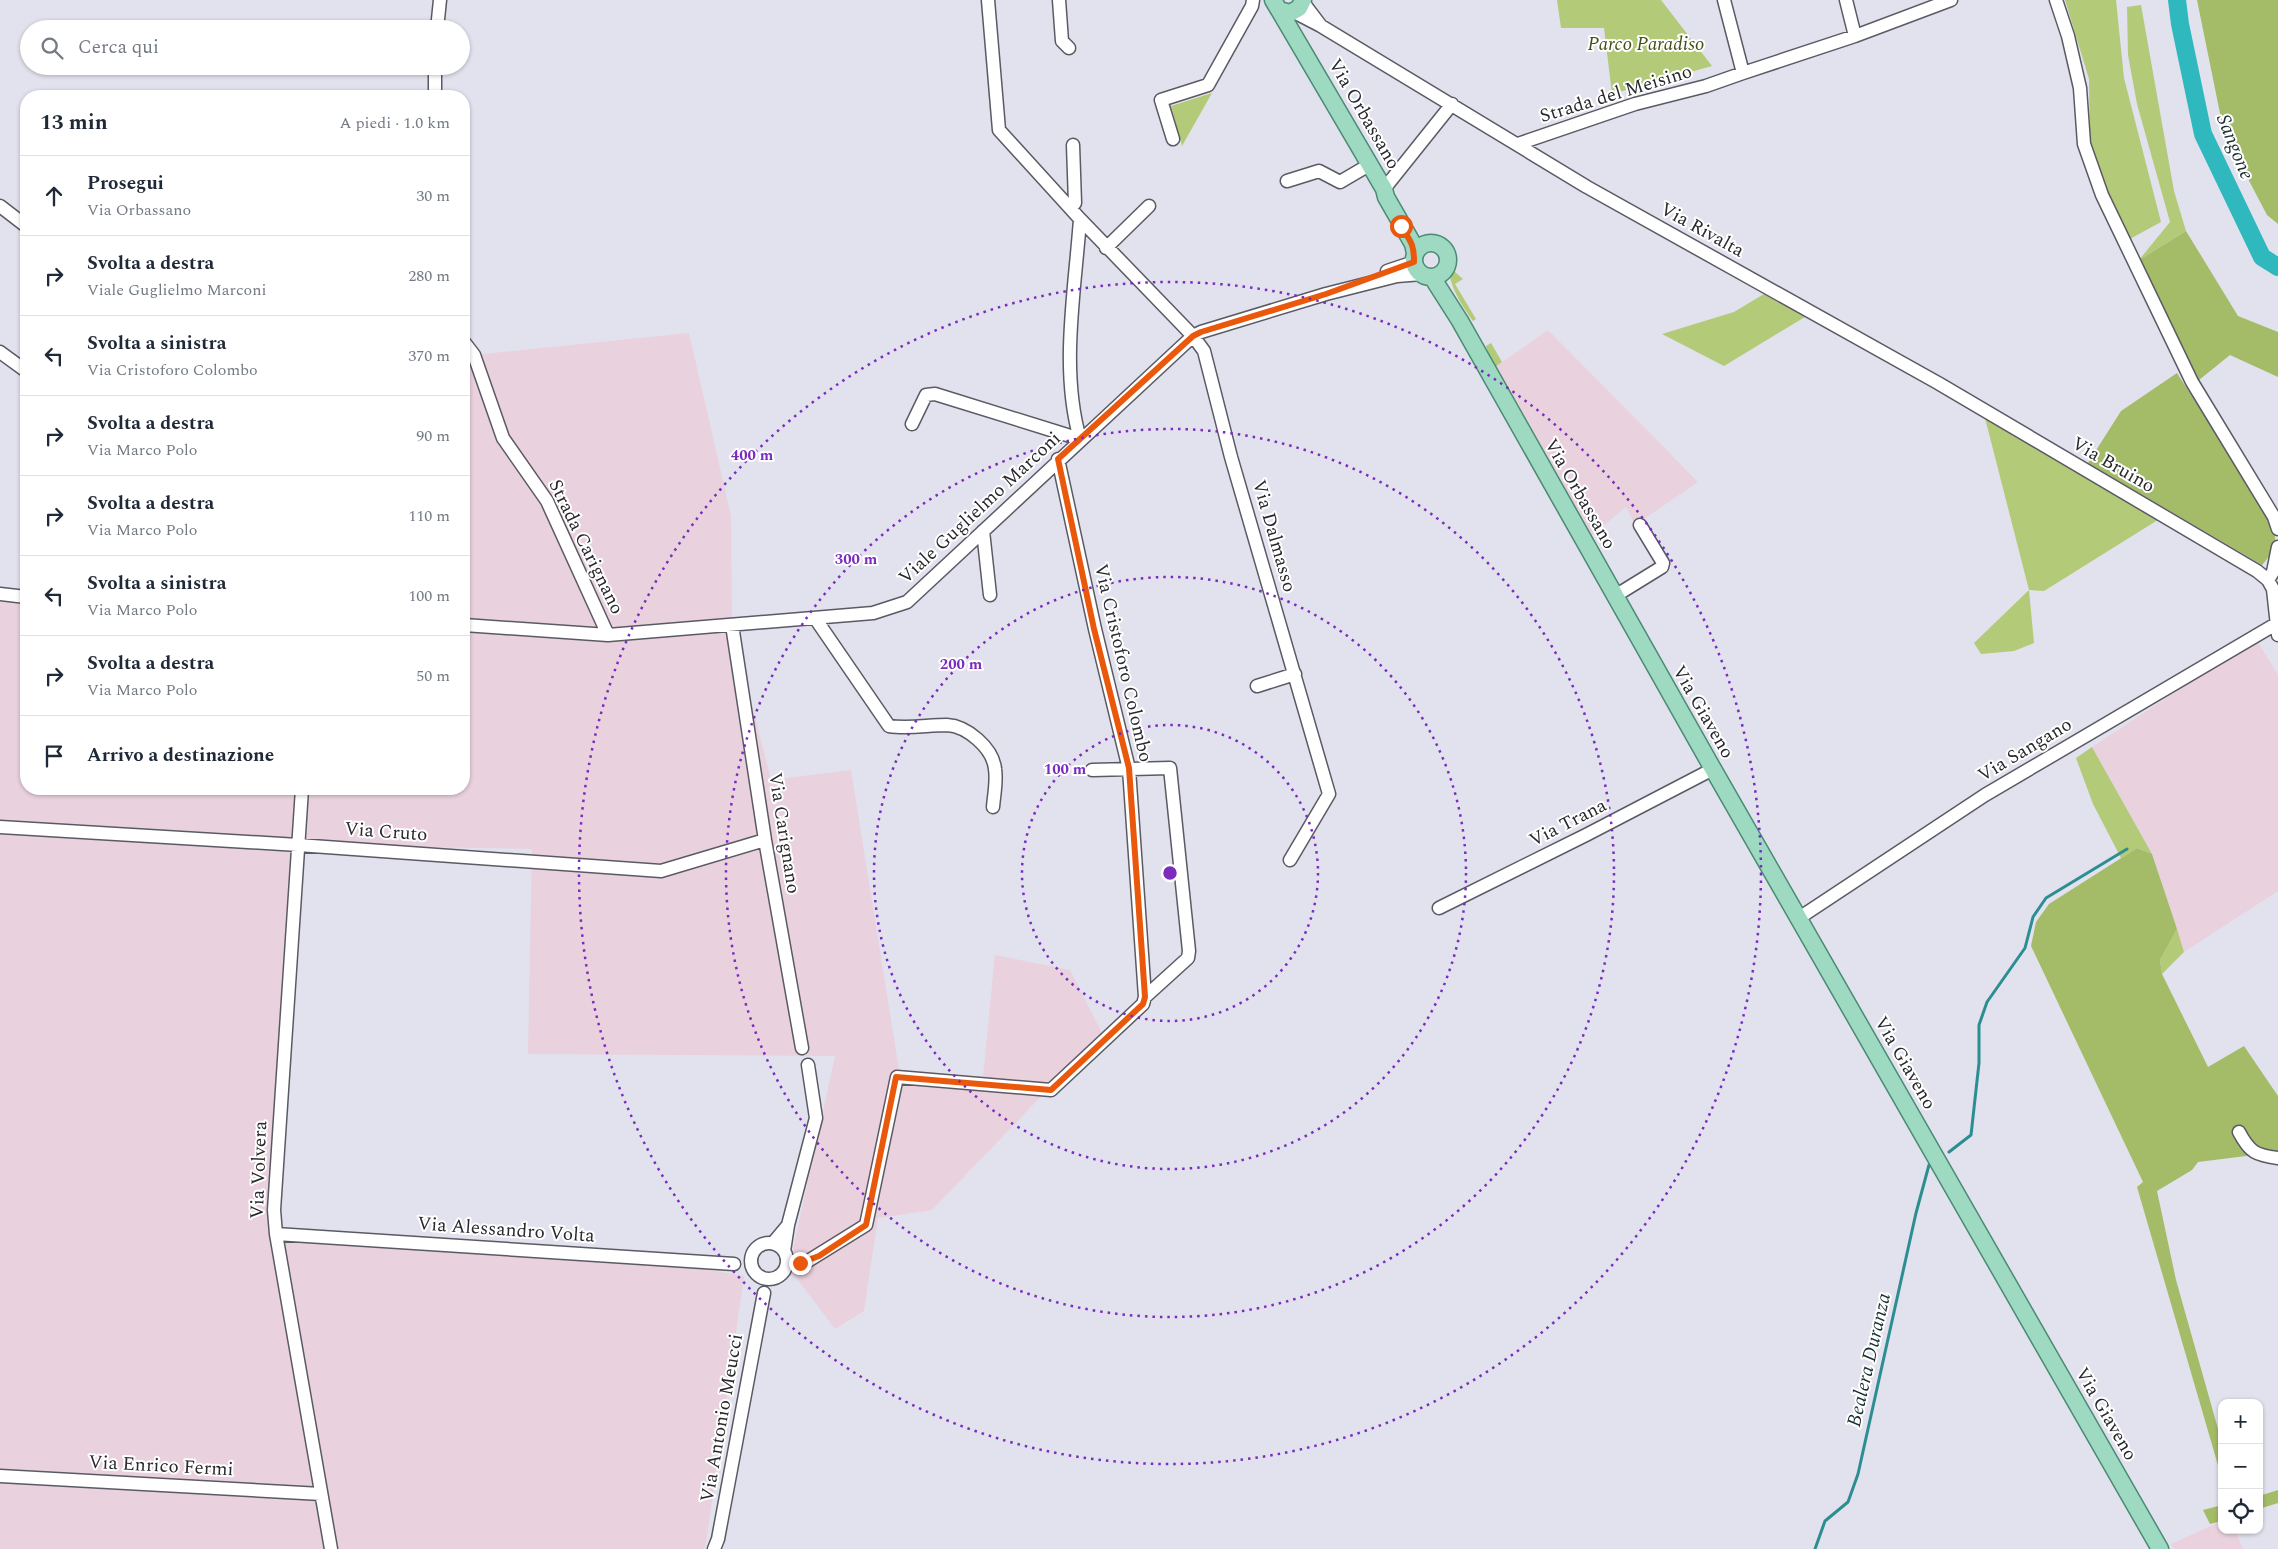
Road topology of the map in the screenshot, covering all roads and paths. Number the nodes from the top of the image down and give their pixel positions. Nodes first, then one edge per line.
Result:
1 (440, 0) edge
2 (988, 0) edge
3 (1059, 0) edge
4 (1253, 0) edge
5 (1724, 0) edge
6 (1846, 0) edge
7 (1951, 0) edge
8 (2056, 0) edge
9 (1290, 5) edge
10 (438, 20) edge
11 (1855, 36) junction
12 (1069, 48) dead end
13 (1743, 74) junction
14 (435, 75) edge
15 (434, 90) edge
16 (1452, 104) junction
17 (1173, 139) dead end
18 (1518, 144) junction
19 (1073, 145) dead end
20 (1369, 165) junction
21 (1286, 181) dead end
22 (1384, 189) junction
23 (0, 206) edge
24 (1150, 206) dead end
25 (1070, 208) junction
26 (1080, 219) junction
27 (20, 221) edge
28 (1106, 248) junction
29 (1426, 264) junction
30 (1193, 336) junction
31 (470, 350) edge
32 (0, 352) edge
33 (20, 367) edge
34 (1938, 383) joint
35 (912, 424) dead end
36 (1080, 439) junction
37 (1058, 459) junction
38 (1640, 525) dead end
39 (2278, 529) edge
40 (983, 531) junction
41 (2278, 547) edge
42 (2268, 580) junction
43 (0, 594) edge
44 (990, 595) dead end
45 (20, 596) edge
46 (1615, 596) junction
47 (815, 618) junction
48 (470, 625) edge
49 (732, 625) junction
50 (2277, 630) edge
51 (608, 635) junction
52 (1295, 674) junction
53 (1257, 686) dead end
54 (1129, 768) junction
55 (1713, 769) junction
56 (1092, 770) dead end
57 (302, 795) edge
58 (993, 807) dead end
59 (0, 828) edge
60 (765, 840) junction
61 (298, 845) junction
62 (1290, 860) dead end
63 (1439, 908) dead end
64 (1799, 918) junction
65 (1145, 997) junction
66 (802, 1048) dead end
67 (808, 1065) dead end
68 (2239, 1132) dead end
69 (2278, 1158) edge
70 (788, 1225) junction
71 (276, 1234) junction
72 (773, 1243) junction
73 (753, 1253) junction
74 (786, 1257) junction
75 (734, 1264) junction
76 (762, 1275) junction
77 (0, 1476) edge
78 (321, 1494) junction
79 (331, 1549) edge
80 (714, 1549) edge
81 (2160, 1549) edge

1 - 10 street
2 - 25 street, Via Dalmasso
3 - 12 street
4 - 17 street
5 - 13 street
6 - 11 street
7 - 11 street, Strada del Meisino
8 - 39 street
9 - 16 street, Via Rivalta
9 - 20 main road, Via Orbassano
11 - 13 street, Strada del Meisino
13 - 18 street, Strada del Meisino
14 - 15 street
16 - 18 street, Via Rivalta
16 - 22 street
18 - 34 street, Via Rivalta
19 - 25 street
20 - 21 street
20 - 22 main road, Via Orbassano
22 - 29 main road, Via Orbassano
23 - 27 street
24 - 28 street
25 - 26 street, Via Dalmasso
26 - 28 street, Via Dalmasso
26 - 36 street
28 - 30 street, Via Dalmasso
29 - 30 street, Viale Guglielmo Marconi
29 - 46 main road, Via Orbassano
30 - 36 street, Viale Guglielmo Marconi
30 - 52 street, Via Dalmasso
31 - 51 street, Strada Carignano
32 - 33 street
34 - 42 street, Via Bruino
35 - 36 street
36 - 37 street, Viale Guglielmo Marconi
37 - 40 street, Viale Guglielmo Marconi
37 - 54 street, Via Cristoforo Colombo
38 - 46 street, Via Orbassano
40 - 44 street
40 - 47 street, Viale Guglielmo Marconi
41 - 42 street
42 - 50 street
43 - 45 street
46 - 55 main road, Via Giaveno
47 - 49 street, Viale Guglielmo Marconi
47 - 58 street
48 - 51 street, Viale Guglielmo Marconi
49 - 51 street, Viale Guglielmo Marconi
49 - 60 street, Via Carignano
50 - 64 street, Via Sangano
52 - 53 street
52 - 62 street, Via Dalmasso
54 - 56 street
54 - 65 street, Via Cristoforo Colombo
54 - 65 street
55 - 63 street, Via Trana
55 - 64 main road, Via Giaveno
57 - 61 street, Via Volvera
59 - 61 street, Via Cruto
60 - 61 street, Via Cruto
60 - 66 street, Via Carignano
61 - 71 street, Via Volvera
64 - 81 main road, Via Giaveno
65 - 74 street
67 - 70 street
68 - 69 street
70 - 72 street
70 - 74 street
71 - 75 street, Via Alessandro Volta
71 - 78 street, Via Volvera
72 - 73 street
72 - 74 street
73 - 75 street
73 - 76 street
74 - 76 street
75 - 76 street, Via Alessandro Volta
76 - 80 street, Via Antonio Meucci
77 - 78 street, Via Enrico Fermi
78 - 79 street, Via Volvera

